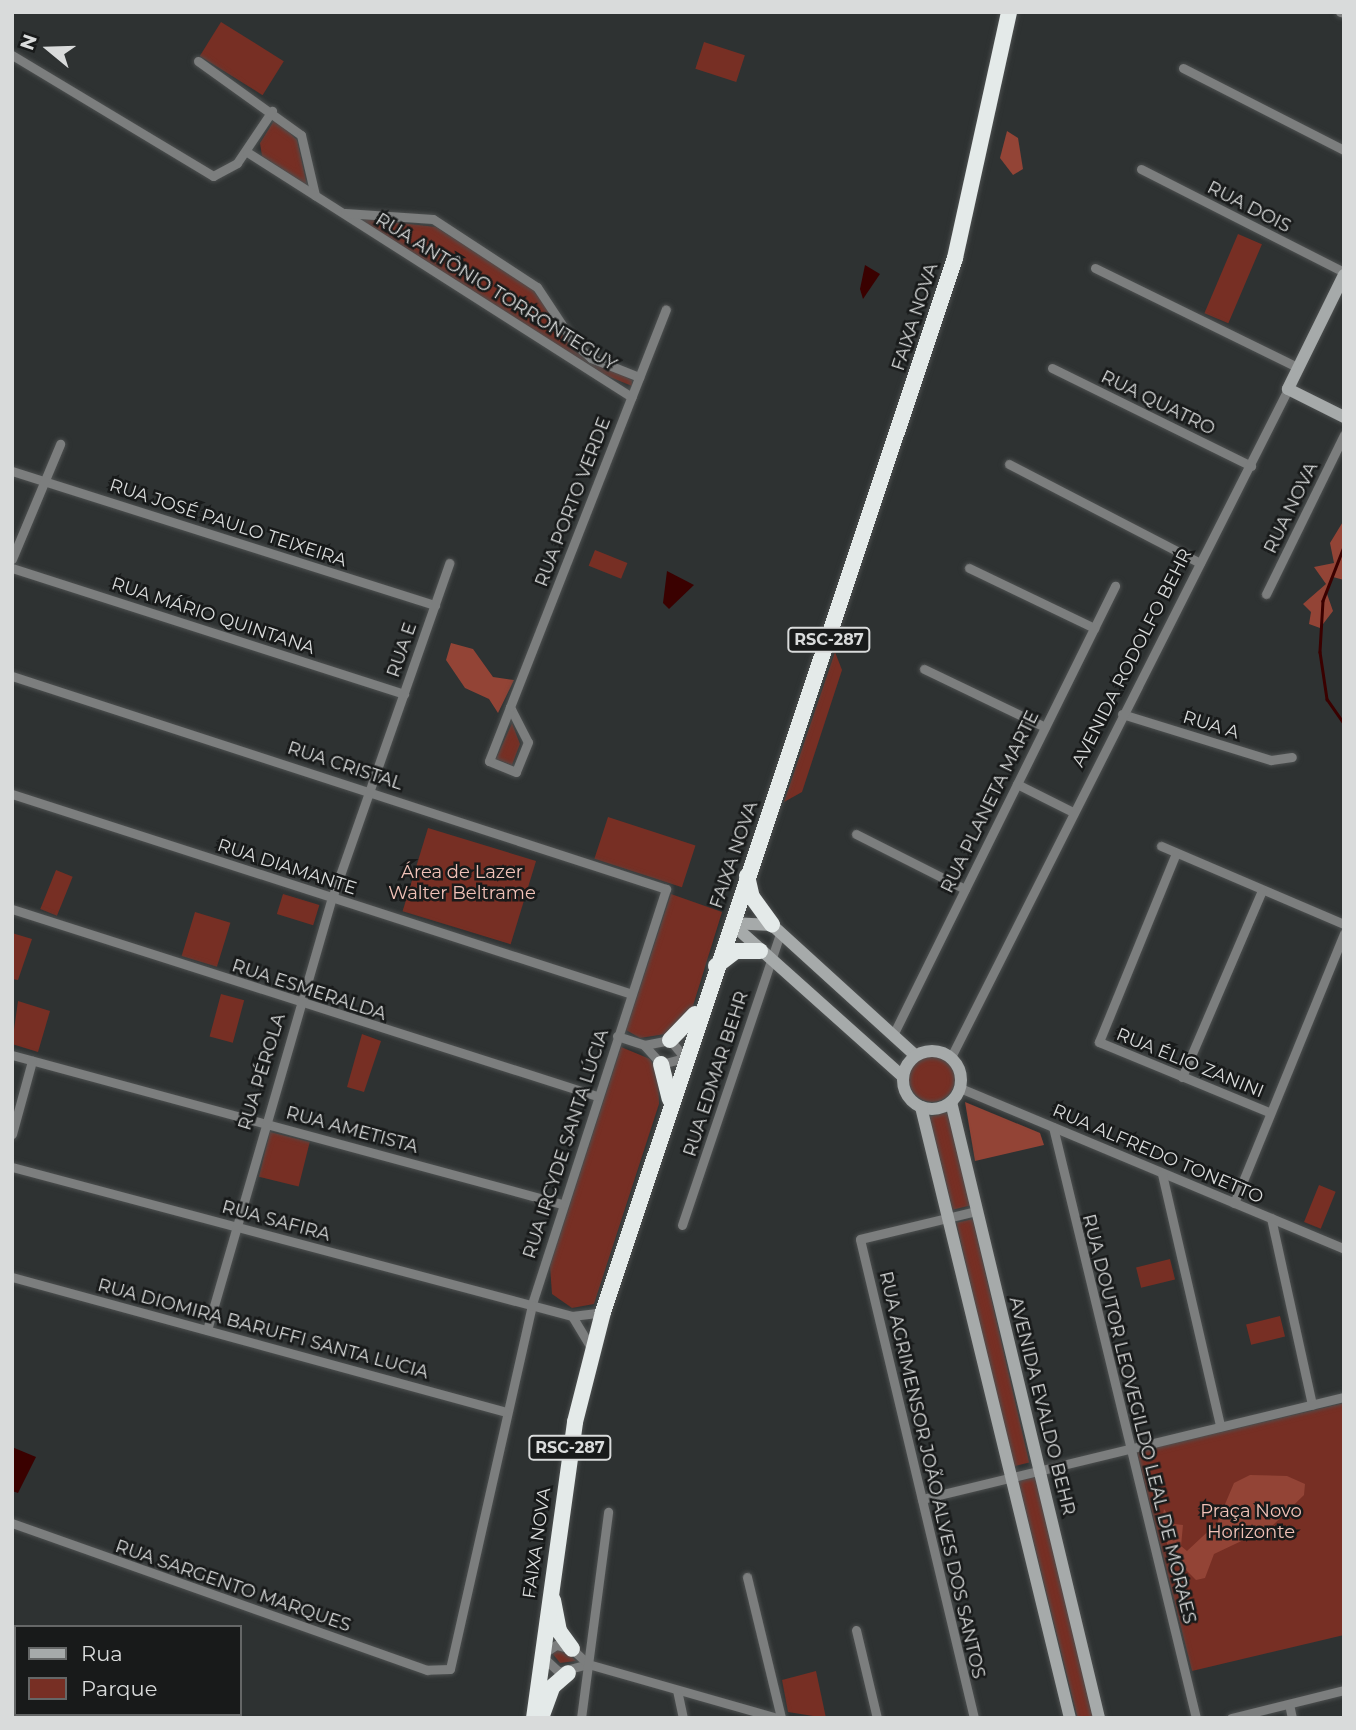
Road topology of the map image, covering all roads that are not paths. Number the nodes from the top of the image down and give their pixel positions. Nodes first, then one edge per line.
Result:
1 (1009, 12) edge
2 (12, 55) edge
3 (198, 61) dead end
4 (1183, 68) dead end
5 (272, 111) junction
6 (1344, 150) edge
7 (247, 152) junction
8 (1141, 169) dead end
9 (316, 195) junction
10 (343, 213) junction
11 (1095, 268) dead end
12 (1344, 273) edge
13 (666, 309) dead end
14 (1052, 368) dead end
15 (1299, 368) junction
16 (639, 377) junction
17 (1289, 389) junction
18 (632, 397) junction
19 (1344, 416) edge
20 (1344, 435) edge
21 (60, 444) dead end
22 (1009, 464) dead end
23 (1251, 466) junction
24 (12, 471) edge
25 (44, 481) junction
26 (12, 559) edge
27 (450, 563) dead end
28 (1200, 563) junction
29 (12, 568) edge
30 (969, 568) dead end
31 (1115, 586) dead end
32 (1266, 594) dead end
33 (435, 606) junction
34 (1094, 628) junction
35 (924, 669) dead end
36 (12, 676) edge
37 (404, 694) junction
38 (510, 707) junction
39 (1122, 714) junction
40 (1045, 727) junction
41 (385, 747) joint
42 (1292, 757) dead end
43 (1017, 784) junction
44 (370, 790) junction
45 (12, 794) edge
46 (1073, 811) junction
47 (856, 834) dead end
48 (1161, 846) dead end
49 (1176, 853) junction
50 (747, 876) junction
51 (666, 889) joint
52 (965, 889) junction
53 (1262, 890) junction
54 (332, 898) junction
55 (12, 909) edge
56 (731, 923) junction
57 (1344, 924) edge
58 (776, 929) junction
59 (1344, 934) edge
60 (765, 955) junction
61 (716, 966) junction
62 (632, 994) junction
63 (703, 1003) junction
64 (299, 1004) junction
65 (894, 1033) junction
66 (617, 1036) junction
67 (670, 1040) junction
68 (644, 1045) junction
69 (12, 1055) edge
70 (915, 1055) junction
71 (951, 1056) junction
72 (685, 1058) junction
73 (32, 1061) junction
74 (661, 1064) junction
75 (902, 1076) junction
76 (1182, 1077) junction
77 (960, 1088) junction
78 (597, 1096) junction
79 (670, 1100) junction
80 (951, 1102) junction
81 (921, 1107) junction
82 (1269, 1112) junction
83 (262, 1122) junction
84 (1053, 1128) junction
85 (12, 1134) edge
86 (12, 1167) edge
87 (1163, 1174) junction
88 (1234, 1203) junction
89 (562, 1204) junction
90 (977, 1211) junction
91 (1271, 1218) junction
92 (948, 1219) junction
93 (682, 1225) dead end
94 (235, 1226) junction
95 (1344, 1249) edge
96 (12, 1277) edge
97 (532, 1305) junction
98 (603, 1312) junction
99 (572, 1316) junction
100 (207, 1330) junction
101 (592, 1349) junction
102 (1344, 1397) edge
103 (1312, 1405) junction
104 (506, 1412) junction
105 (1220, 1426) junction
106 (1129, 1447) junction
107 (1039, 1468) junction
108 (1011, 1476) junction
109 (922, 1499) junction
110 (608, 1512) dead end
111 (12, 1523) edge
112 (747, 1577) dead end
113 (549, 1586) junction
114 (856, 1630) dead end
115 (572, 1649) junction
116 (541, 1655) junction
117 (588, 1664) junction
118 (445, 1672) joint
119 (568, 1673) junction
120 (677, 1690) junction
121 (1344, 1690) edge
122 (1289, 1704) junction
123 (534, 1718) edge
124 (541, 1718) edge
125 (581, 1718) edge
126 (683, 1718) edge
127 (778, 1718) edge
128 (877, 1718) edge
129 (974, 1718) edge
130 (1070, 1718) edge
131 (1099, 1718) edge
132 (1195, 1718) edge
133 (1231, 1718) edge
134 (1292, 1718) edge

1 - 50 highway, FAIXA NOVA / RSC-287
2 - 7 street
3 - 5 street
4 - 6 street
5 - 7 street
5 - 9 street
7 - 9 street, RUA ANTÔNIO TORRONTEGUY
8 - 12 street, RUA DOIS
9 - 10 street, RUA ANTÔNIO TORRONTEGUY
10 - 16 street, RUA ANTÔNIO TORRONTEGUY
10 - 18 street, RUA ANTÔNIO TORRONTEGUY
11 - 15 street
12 - 15 street, AVENIDA RODOLFO BEHR
13 - 16 street, RUA PORTO VERDE
14 - 23 street, RUA QUATRO
15 - 17 street, AVENIDA RODOLFO BEHR
16 - 18 street, RUA PORTO VERDE
17 - 19 street
17 - 23 street, AVENIDA RODOLFO BEHR
18 - 38 street, RUA PORTO VERDE
20 - 32 street, RUA NOVA
21 - 25 street
22 - 28 street
23 - 28 street, AVENIDA RODOLFO BEHR
24 - 25 street, RUA JOSÉ PAULO TEIXEIRA
25 - 26 street
25 - 33 street, RUA JOSÉ PAULO TEIXEIRA
27 - 33 street, RUA E
28 - 39 street, AVENIDA RODOLFO BEHR
29 - 37 street, RUA MÁRIO QUINTANA
30 - 34 street
31 - 34 street, RUA PLANETA MARTE
33 - 37 street, RUA E
34 - 40 street, RUA PLANETA MARTE
35 - 40 street
36 - 44 street, RUA CRISTAL
37 - 41 street, RUA E
38 - 38 street, RUA PORTO VERDE
39 - 42 street, RUA A
39 - 46 street, AVENIDA RODOLFO BEHR
40 - 43 street, RUA PLANETA MARTE
41 - 44 street, RUA PÉROLA
43 - 46 street
43 - 52 street, RUA PLANETA MARTE
44 - 51 street, RUA CRISTAL
44 - 54 street, RUA PÉROLA
45 - 54 street, RUA DIAMANTE
46 - 71 street, AVENIDA RODOLFO BEHR
47 - 52 street
48 - 49 street
49 - 53 street
49 - 76 street, RUA ÉLIO ZANINI
50 - 56 highway, FAIXA NOVA / RSC-287
50 - 58 highway
51 - 62 street, RUA IRCYDE SANTA LÚCIA
52 - 65 street, RUA PLANETA MARTE
53 - 57 street
53 - 76 street
54 - 62 street, RUA DIAMANTE
54 - 64 street, RUA PÉROLA
55 - 64 street, RUA ESMERALDA
56 - 58 street
56 - 60 street
56 - 61 highway, FAIXA NOVA / RSC-287
58 - 60 street, RUA EDMAR BEHR
58 - 65 street
59 - 82 street
60 - 61 highway
60 - 75 street
60 - 93 street, RUA EDMAR BEHR
61 - 63 highway, FAIXA NOVA / RSC-287
62 - 66 street, RUA IRCYDE SANTA LÚCIA
63 - 67 highway
63 - 72 highway, FAIXA NOVA / RSC-287
64 - 78 street, RUA ESMERALDA
64 - 83 street, RUA PÉROLA
65 - 70 street
66 - 68 street
66 - 78 street, RUA IRCYDE SANTA LÚCIA
67 - 68 street
67 - 72 street
68 - 74 street
69 - 73 street, RUA AMETISTA
70 - 71 street
70 - 75 street
71 - 77 street
72 - 74 street
72 - 79 highway, FAIXA NOVA / RSC-287
73 - 83 street, RUA AMETISTA
73 - 85 street
74 - 79 highway
75 - 81 street
76 - 82 street, RUA ÉLIO ZANINI
77 - 80 street
77 - 84 street, RUA ALFREDO TONETTO
78 - 89 street, RUA IRCYDE SANTA LÚCIA
79 - 98 highway, FAIXA NOVA / RSC-287
80 - 81 street
80 - 90 street, AVENIDA EVALDO BEHR
81 - 92 street
82 - 88 street
83 - 89 street, RUA AMETISTA
83 - 94 street, RUA PÉROLA
84 - 87 street, RUA ALFREDO TONETTO
84 - 106 street, RUA DOUTOR LEOVEGILDO LEAL DE MORAES
86 - 94 street, RUA SAFIRA
87 - 88 street, RUA ALFREDO TONETTO
87 - 105 street
88 - 91 street, RUA ALFREDO TONETTO
89 - 97 street, RUA IRCYDE SANTA LÚCIA
90 - 92 street
90 - 107 street, AVENIDA EVALDO BEHR
91 - 95 street, RUA ALFREDO TONETTO
91 - 103 street
92 - 108 street
92 - 109 street, RUA AGRIMENSOR JOÃO ALVES DOS SANTOS
94 - 97 street, RUA SAFIRA
94 - 100 street, RUA PÉROLA
96 - 100 street, RUA DIOMIRA BARUFFI SANTA LUCIA
97 - 99 street, RUA SAFIRA
97 - 104 street, RUA IRCYDE SANTA LÚCIA
98 - 99 street
98 - 101 highway, FAIXA NOVA / RSC-287
99 - 101 street
100 - 104 street, RUA DIOMIRA BARUFFI SANTA LUCIA
101 - 113 highway, FAIXA NOVA / RSC-287
102 - 103 street
103 - 105 street
104 - 118 street, RUA IRCYDE SANTA LÚCIA
105 - 106 street
106 - 107 street
106 - 132 street, RUA DOUTOR LEOVEGILDO LEAL DE MORAES
107 - 108 street
107 - 131 street, AVENIDA EVALDO BEHR
108 - 109 street
108 - 130 street
109 - 129 street, RUA AGRIMENSOR JOÃO ALVES DOS SANTOS
110 - 117 street
111 - 118 street, RUA SARGENTO MARQUES
112 - 127 street
113 - 115 highway
113 - 116 highway, FAIXA NOVA / RSC-287
114 - 128 street
115 - 116 street
115 - 117 street
116 - 119 street
116 - 123 highway, FAIXA NOVA / RSC-287
117 - 119 street
117 - 120 street
117 - 125 street
119 - 124 highway
120 - 126 street
120 - 127 street
121 - 122 street
122 - 133 street
122 - 134 street

